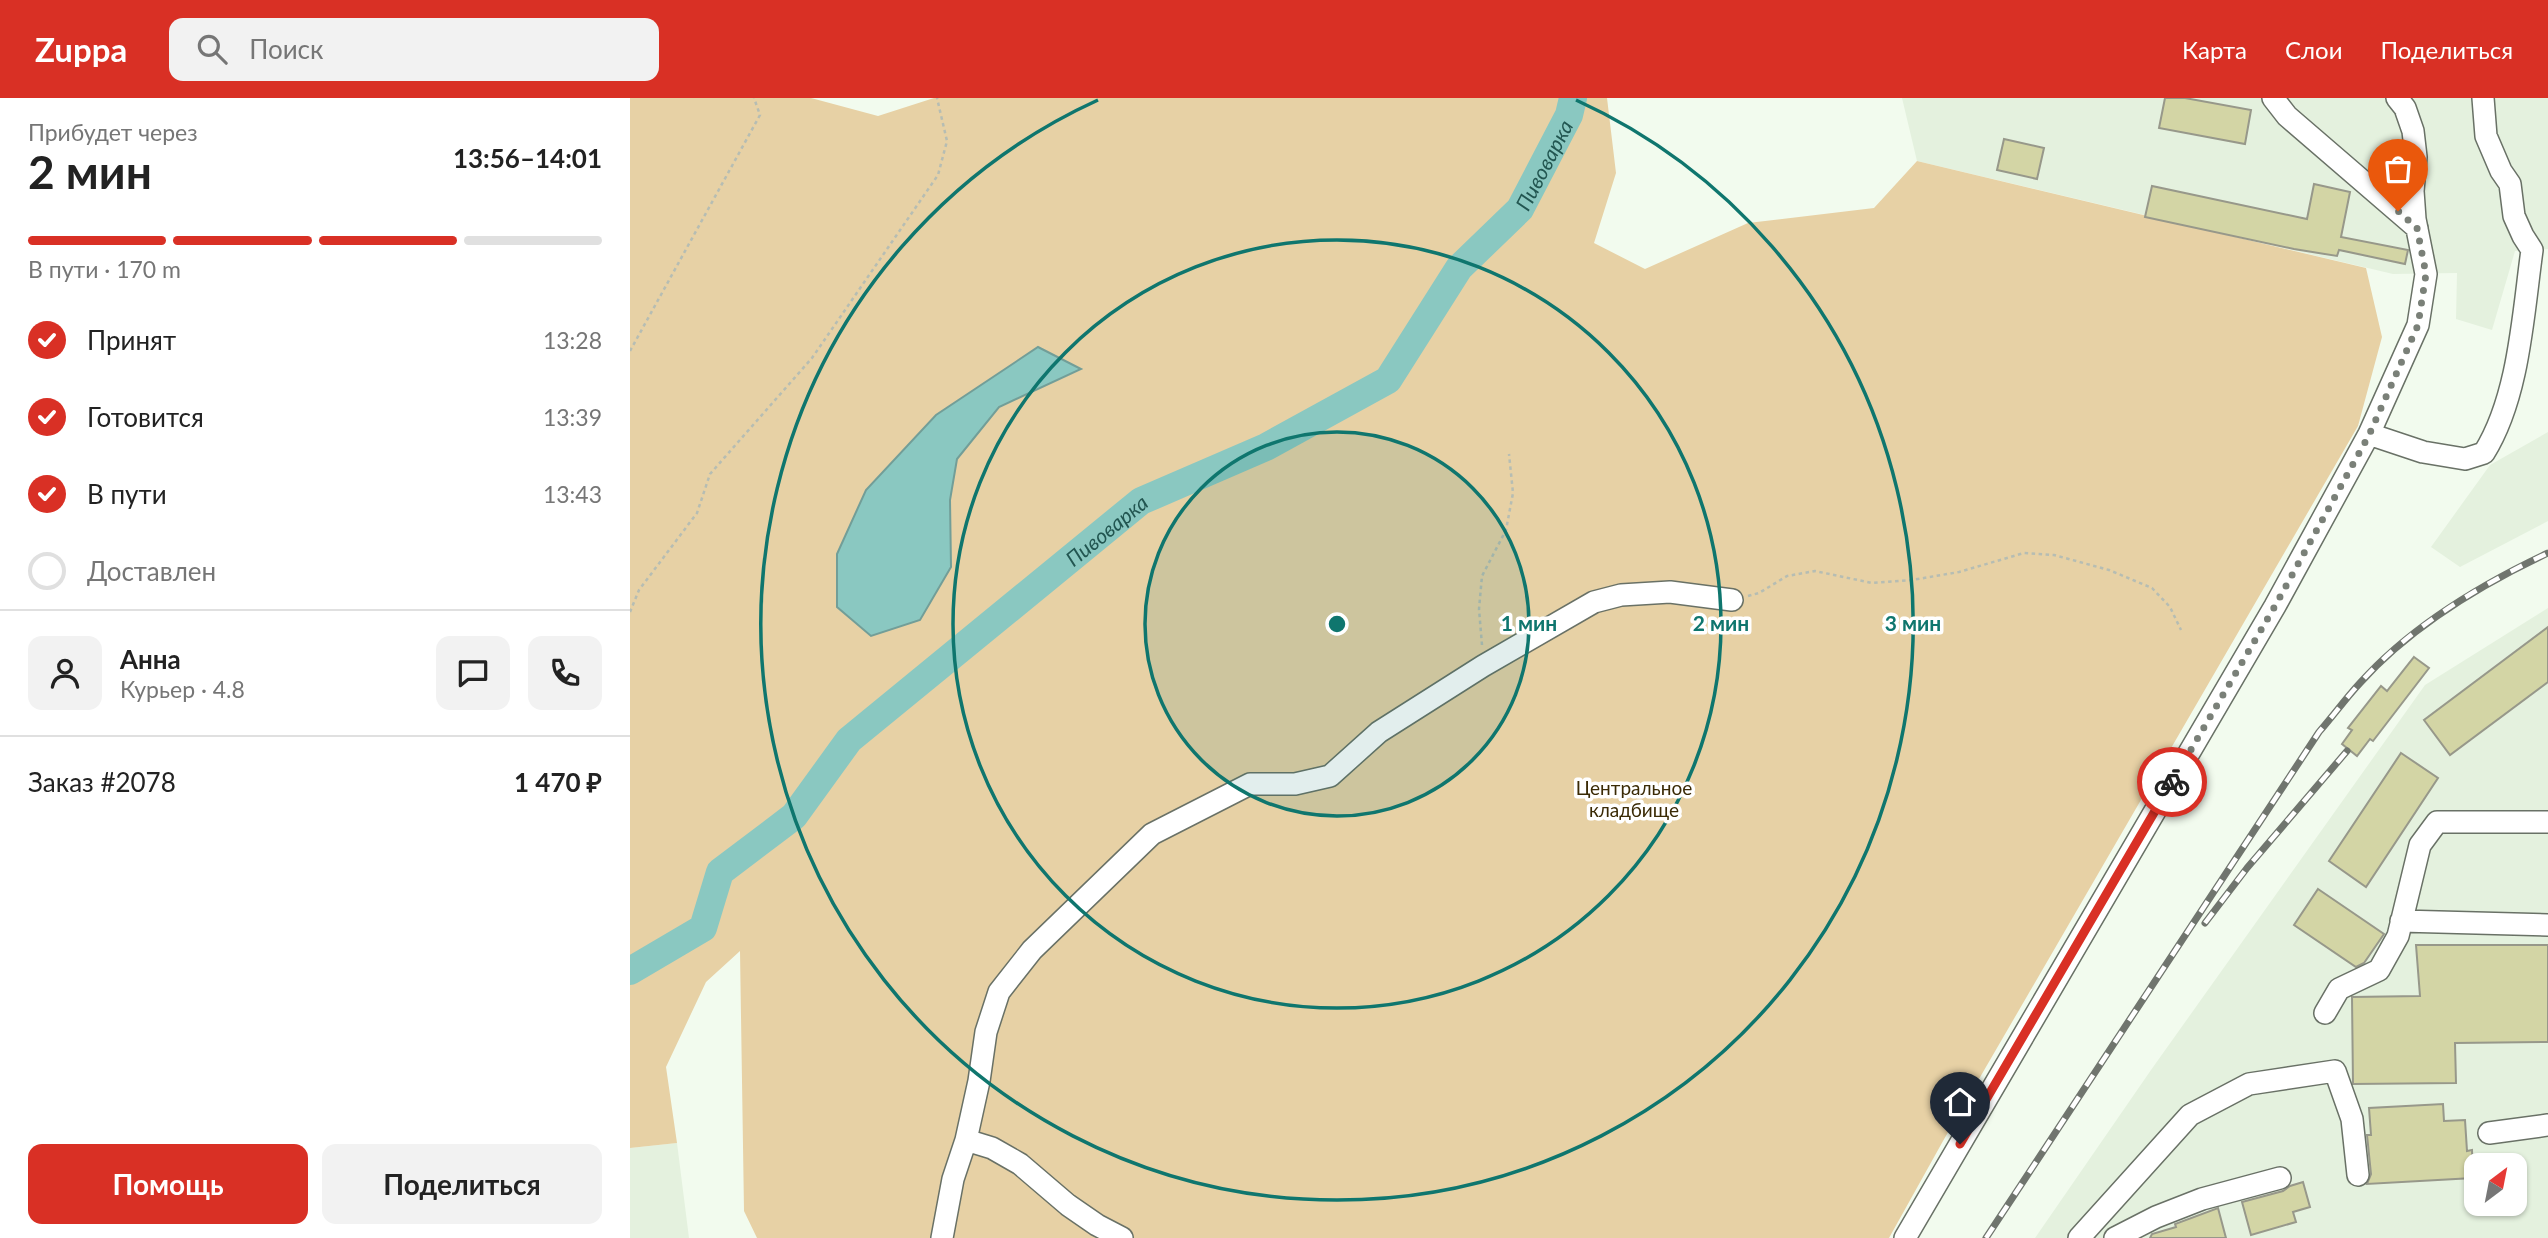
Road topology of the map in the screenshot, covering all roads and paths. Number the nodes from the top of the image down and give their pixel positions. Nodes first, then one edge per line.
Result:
1 (754, 98) edge
2 (937, 98) edge
3 (2273, 98) edge
4 (2397, 98) edge
5 (2483, 98) edge
6 (2417, 228) junction
7 (630, 351) edge
8 (2369, 435) junction
9 (1509, 454) dead end
10 (1731, 600) joint
11 (630, 611) edge
12 (2181, 631) dead end
13 (1483, 666) junction
14 (2548, 822) edge
15 (2401, 921) junction
16 (2548, 925) edge
17 (2325, 1013) dead end
18 (2548, 1125) edge
19 (2489, 1133) dead end
20 (966, 1140) junction
21 (2358, 1175) dead end
22 (2280, 1178) dead end
23 (942, 1238) edge
24 (1122, 1238) edge
25 (1905, 1238) edge
26 (2079, 1238) edge
27 (2115, 1238) edge

1 - 7 path
2 - 11 path
3 - 6 street
4 - 6 street
5 - 8 street
6 - 8 street
8 - 25 street
9 - 13 path
10 - 12 path
10 - 13 street
13 - 20 street
14 - 15 street
15 - 16 street
15 - 17 street
18 - 19 street
20 - 23 street
20 - 24 street
21 - 26 street
22 - 27 street

